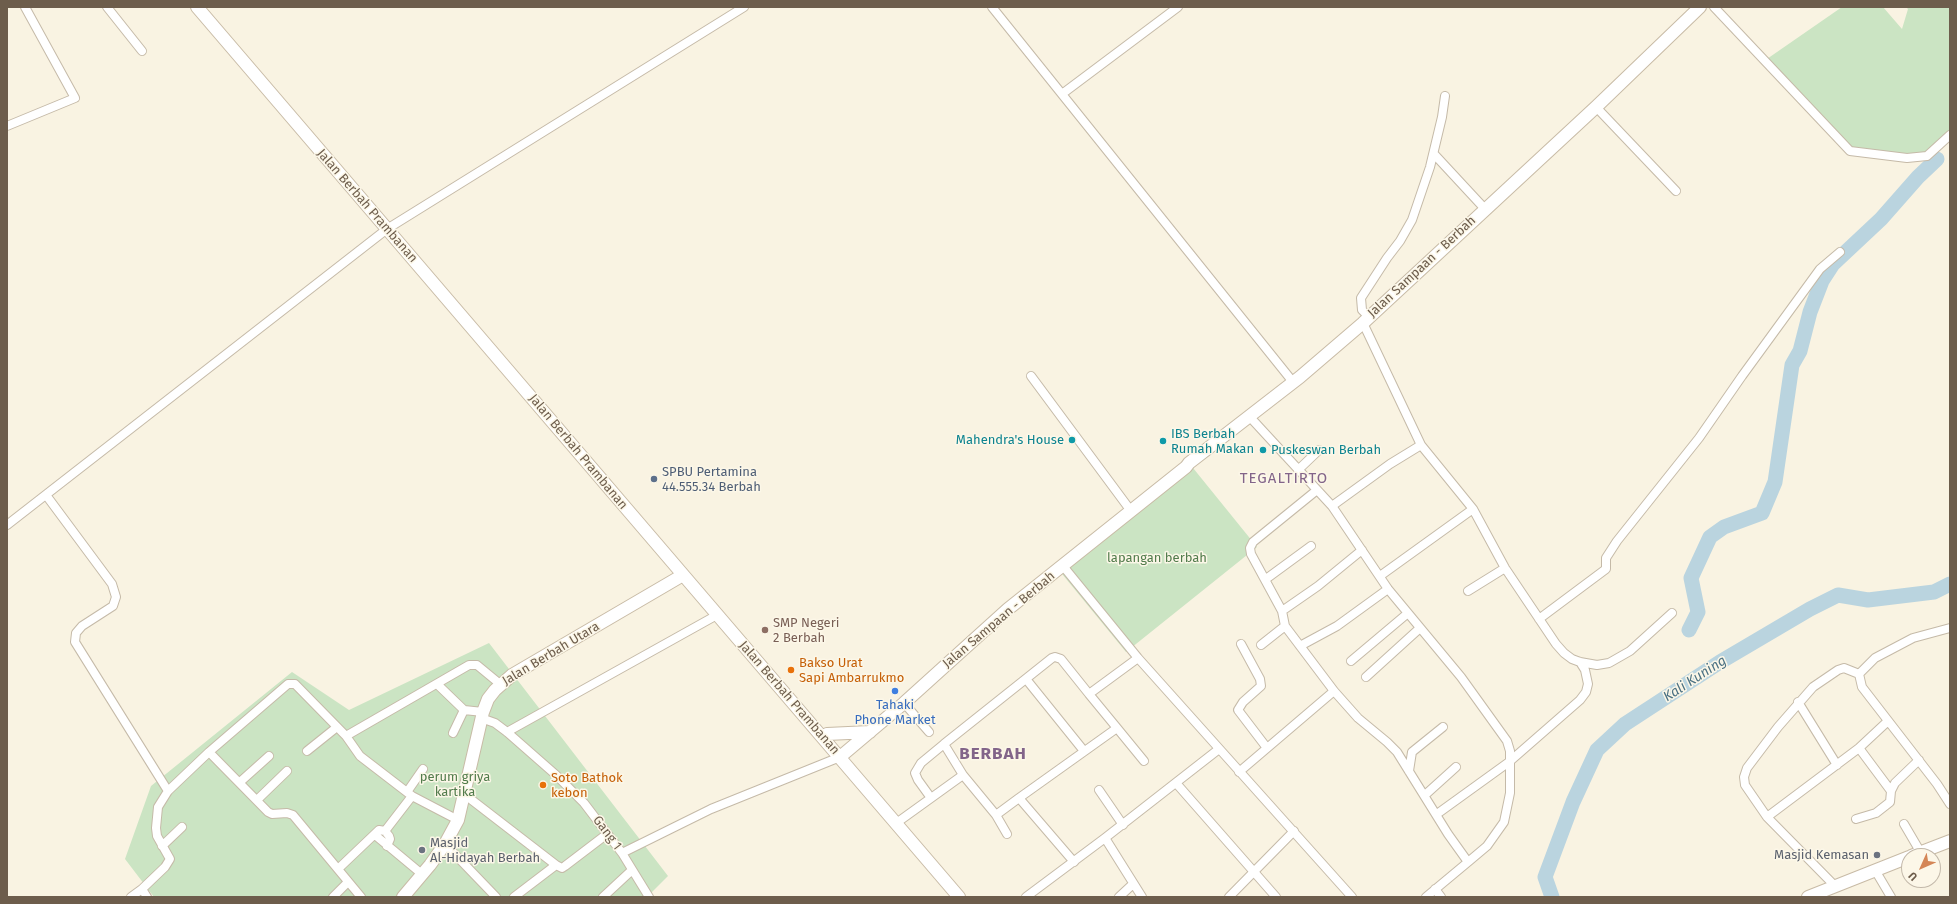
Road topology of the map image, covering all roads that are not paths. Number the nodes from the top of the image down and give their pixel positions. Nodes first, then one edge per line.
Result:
1 (25, 7) edge
2 (107, 7) edge
3 (197, 7) edge
4 (744, 7) edge
5 (992, 7) edge
6 (1178, 7) edge
7 (1700, 7) edge
8 (1714, 7) edge
9 (142, 51) dead end
10 (1062, 94) junction
11 (1445, 96) dead end
12 (1596, 107) junction
13 (7, 126) edge
14 (1950, 135) edge
15 (1434, 154) junction
16 (1676, 191) dead end
17 (1485, 208) junction
18 (387, 229) junction
19 (1840, 252) dead end
20 (1366, 320) junction
21 (1031, 376) dead end
22 (1293, 382) junction
23 (1249, 416) junction
24 (1421, 445) junction
25 (1319, 450) dead end
26 (1298, 470) junction
27 (1317, 490) junction
28 (46, 495) junction
29 (1332, 506) junction
30 (1473, 509) junction
31 (1131, 511) junction
32 (7, 525) edge
33 (1311, 546) dead end
34 (1362, 550) junction
35 (1063, 566) junction
36 (1505, 568) junction
37 (683, 575) junction
38 (1380, 576) junction
39 (1266, 579) junction
40 (1388, 588) junction
41 (1468, 592) dead end
42 (1282, 611) junction
43 (1408, 613) junction
44 (1672, 613) dead end
45 (718, 615) junction
46 (1539, 619) junction
47 (1285, 626) junction
48 (1420, 628) junction
49 (1950, 628) edge
50 (1240, 644) dead end
51 (1261, 645) dead end
52 (1300, 646) junction
53 (1138, 658) junction
54 (1351, 661) dead end
55 (1580, 662) junction
56 (1858, 674) junction
57 (1366, 677) dead end
58 (1026, 679) junction
59 (437, 684) junction
60 (500, 684) junction
61 (1334, 691) junction
62 (1089, 694) junction
63 (1798, 702) junction
64 (904, 703) junction
65 (464, 710) junction
66 (482, 715) junction
67 (1888, 721) junction
68 (336, 727) junction
69 (1117, 728) junction
70 (1443, 728) dead end
71 (507, 732) junction
72 (870, 732) junction
73 (929, 732) dead end
74 (453, 733) dead end
75 (346, 736) junction
76 (823, 737) junction
77 (944, 744) junction
78 (1267, 748) junction
79 (1859, 748) junction
80 (1219, 749) junction
81 (307, 751) dead end
82 (1084, 751) junction
83 (209, 752) junction
84 (269, 756) dead end
85 (840, 757) junction
86 (1919, 760) junction
87 (1144, 762) dead end
88 (1509, 762) junction
89 (1837, 765) junction
90 (1456, 767) dead end
91 (423, 769) dead end
92 (287, 771) dead end
93 (1409, 771) junction
94 (1239, 772) junction
95 (963, 774) junction
96 (240, 782) junction
97 (1176, 783) junction
98 (1099, 790) dead end
99 (168, 791) junction
100 (1891, 791) junction
101 (410, 794) junction
102 (464, 794) junction
103 (1425, 795) junction
104 (931, 798) junction
105 (1019, 798) junction
106 (257, 800) junction
107 (1950, 804) edge
108 (1437, 814) junction
109 (996, 815) junction
110 (1767, 817) junction
111 (1856, 819) dead end
112 (458, 820) junction
113 (895, 824) junction
114 (1904, 824) dead end
115 (1123, 825) junction
116 (182, 827) dead end
117 (385, 831) junction
118 (1294, 831) junction
119 (607, 834) junction
120 (1007, 834) dead end
121 (375, 835) junction
122 (1105, 838) junction
123 (1950, 841) edge
124 (445, 844) junction
125 (162, 846) junction
126 (387, 846) junction
127 (1912, 848) edge
128 (1932, 848) edge
129 (622, 853) junction
130 (1901, 860) edge
131 (1074, 862) junction
132 (1468, 862) junction
133 (556, 866) junction
134 (338, 869) junction
135 (1874, 870) junction
136 (631, 871) junction
137 (1253, 872) junction
138 (423, 875) junction
139 (348, 882) junction
140 (1133, 884) junction
141 (1835, 886) junction
142 (142, 889) junction
143 (1435, 890) junction
144 (131, 897) edge
145 (147, 897) edge
146 (334, 897) edge
147 (361, 897) edge
148 (403, 897) edge
149 (496, 897) edge
150 (514, 897) edge
151 (603, 897) edge
152 (649, 897) edge
153 (959, 897) edge
154 (1026, 897) edge
155 (1119, 897) edge
156 (1142, 897) edge
157 (1229, 897) edge
158 (1276, 897) edge
159 (1352, 897) edge
160 (1426, 897) edge
161 (1441, 897) edge
162 (1808, 897) edge
163 (1891, 897) edge

1 - 13 street
2 - 9 street
3 - 18 main road, Jalan Berbah Prambanan
4 - 18 street
5 - 10 street
6 - 10 street
7 - 12 main road, Jalan Sampaan - Berbah
8 - 14 street
10 - 22 street
11 - 15 street
12 - 16 street
12 - 17 main road, Jalan Sampaan - Berbah
15 - 17 street
15 - 20 street
17 - 20 main road, Jalan Sampaan - Berbah
18 - 28 street
18 - 37 main road, Jalan Berbah Prambanan
19 - 46 street
20 - 22 main road, Jalan Sampaan - Berbah
20 - 24 street
21 - 31 street
22 - 23 main road, Jalan Sampaan - Berbah
23 - 26 street
23 - 31 main road, Jalan Sampaan - Berbah
24 - 29 street
24 - 30 street
25 - 26 street
26 - 27 street
27 - 29 street
27 - 39 street
28 - 32 street
28 - 99 street
29 - 34 street
30 - 36 street
30 - 38 street
31 - 35 main road, Jalan Sampaan - Berbah
33 - 39 street
34 - 38 street
34 - 42 street
35 - 53 street
35 - 64 main road, Jalan Sampaan - Berbah
36 - 41 street
36 - 46 street
37 - 45 main road, Jalan Berbah Prambanan
37 - 60 main road, Jalan Berbah Utara
38 - 40 street
39 - 42 street
40 - 43 street
40 - 52 street
42 - 47 street
43 - 48 street
43 - 54 street
44 - 55 street
45 - 71 street
45 - 76 main road, Jalan Berbah Prambanan
46 - 55 street
47 - 51 street
47 - 52 street
48 - 57 street
48 - 88 street
49 - 56 street
50 - 78 street
52 - 61 street
53 - 62 street
53 - 80 street
55 - 88 street
56 - 63 street
56 - 67 street
58 - 62 street
58 - 77 street
58 - 82 street
59 - 60 street
59 - 65 street
59 - 75 street
60 - 66 main road, Jalan Berbah Utara
61 - 78 street
61 - 93 street
62 - 69 street
63 - 89 street
63 - 110 street
64 - 72 main road, Jalan Sampaan - Berbah
64 - 73 street
65 - 66 street, Gang 1
65 - 74 street
66 - 71 street, Gang 1
66 - 102 main road, Jalan Berbah Utara
67 - 79 street
67 - 86 street
68 - 75 street
68 - 81 street
68 - 83 street
69 - 82 street
69 - 87 street
70 - 93 street
71 - 119 street, Gang 1
72 - 76 main road
72 - 85 main road, Jalan Sampaan - Berbah
75 - 101 street
76 - 85 main road, Jalan Berbah Prambanan
77 - 95 street
77 - 104 street
78 - 94 street
79 - 89 street
79 - 100 street
80 - 94 street
80 - 97 street
82 - 105 street
83 - 96 street
83 - 99 street
84 - 96 street
85 - 113 main road, Jalan Berbah Prambanan
85 - 129 street
86 - 100 street
86 - 107 street
88 - 108 street
88 - 132 street
89 - 110 street
90 - 103 street
91 - 101 street
92 - 106 street
93 - 103 street
94 - 118 street
95 - 104 street
95 - 109 street
96 - 106 street
97 - 115 street
97 - 137 street
98 - 115 street
99 - 125 street
100 - 111 street
101 - 112 street
101 - 117 street
102 - 112 main road, Jalan Berbah Utara
102 - 133 street
103 - 108 street
104 - 113 street
105 - 109 street
105 - 131 street
106 - 134 street
108 - 132 street
109 - 120 street
110 - 141 street
112 - 124 main road, Jalan Berbah Utara
113 - 153 main road, Jalan Berbah Prambanan
114 - 127 street
115 - 122 street
116 - 125 street
117 - 121 street
117 - 126 street
118 - 137 street
118 - 159 street
119 - 129 street, Gang 1
119 - 133 street
121 - 126 street
121 - 134 street
122 - 131 street
122 - 140 street
123 - 128 main road
124 - 138 main road, Jalan Berbah Utara
124 - 149 street
125 - 142 street
126 - 138 street
129 - 136 street, Gang 1
130 - 135 main road
131 - 154 street
132 - 143 street
133 - 150 street
134 - 139 street
135 - 141 main road
135 - 163 street
136 - 151 street
136 - 152 street, Gang 1
137 - 157 street
137 - 158 street
138 - 148 main road, Jalan Berbah Utara
139 - 146 street
139 - 147 street
140 - 155 street
140 - 156 street
141 - 162 main road
142 - 144 street
142 - 145 street
143 - 160 street
143 - 161 street

